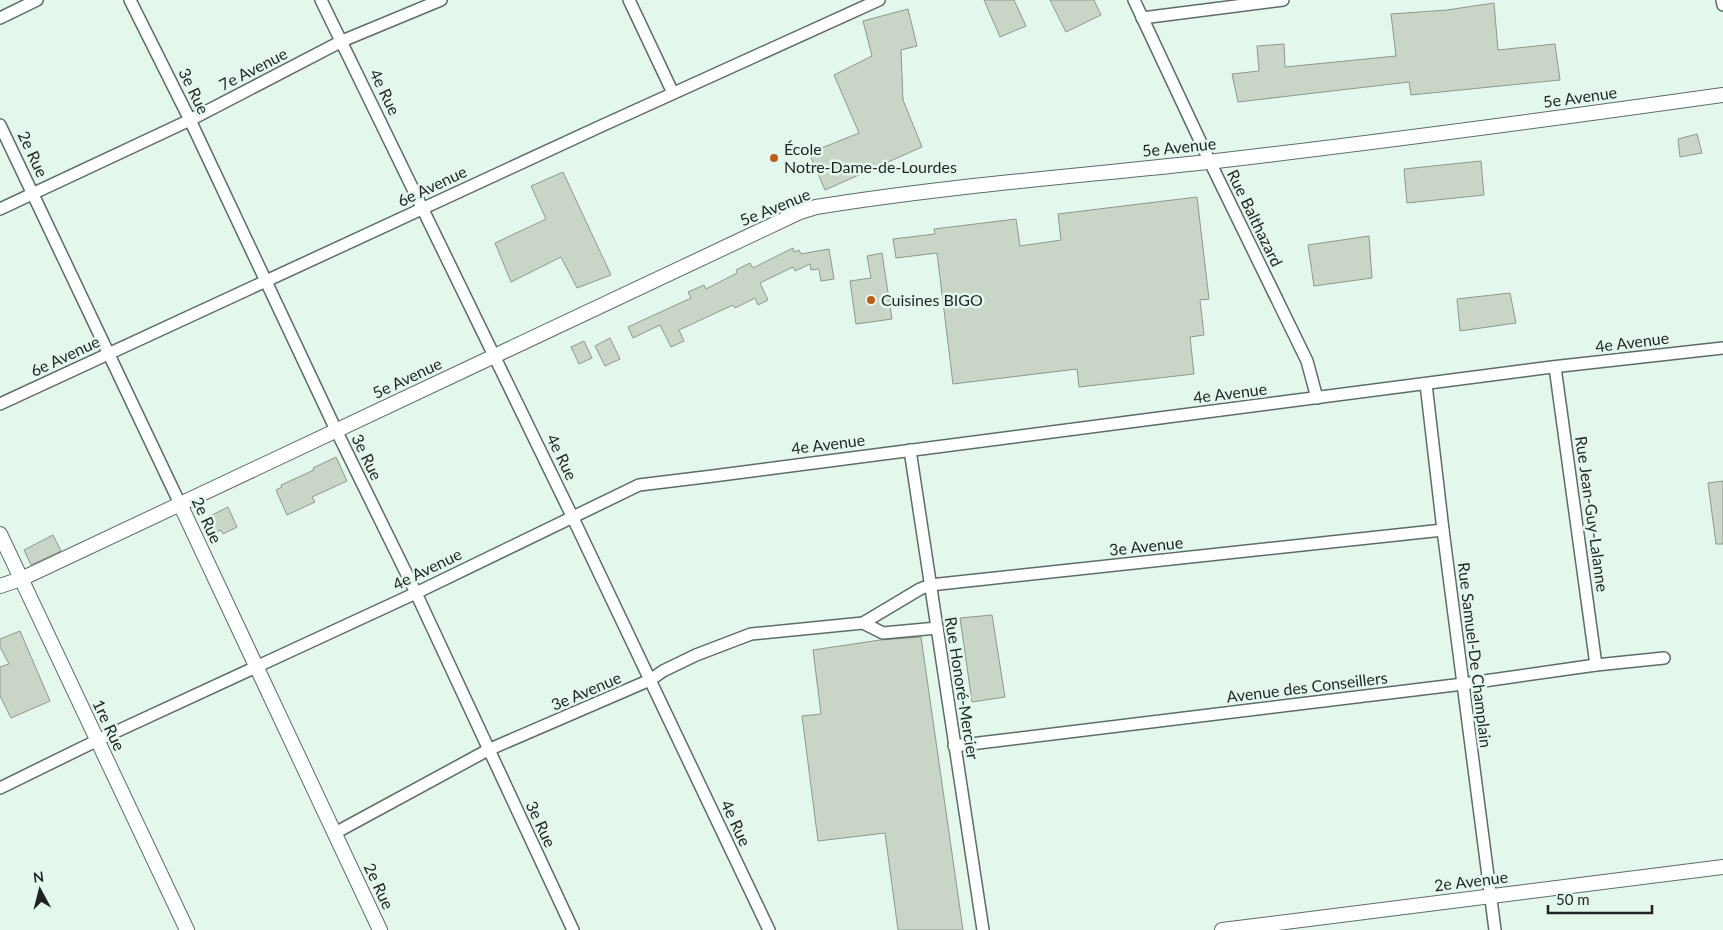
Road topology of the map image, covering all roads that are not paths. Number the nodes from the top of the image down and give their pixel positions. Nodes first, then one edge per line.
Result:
1 (37, 0) edge
2 (130, 0) edge
3 (321, 0) edge
4 (441, 0) edge
5 (629, 0) edge
6 (879, 0) edge
7 (1134, 0) edge
8 (1283, 0) edge
9 (1722, 0) edge
10 (1723, 4) edge
11 (0, 18) edge
12 (1142, 18) junction
13 (342, 41) junction
14 (673, 93) junction
15 (1723, 95) edge
16 (190, 120) junction
17 (0, 125) edge
18 (1210, 162) junction
19 (33, 194) junction
20 (424, 208) junction
21 (0, 210) edge
22 (266, 281) junction
23 (1723, 348) edge
24 (109, 354) junction
25 (495, 355) junction
26 (1555, 367) junction
27 (1426, 384) junction
28 (1317, 398) junction
29 (0, 404) edge
30 (336, 430) junction
31 (910, 450) junction
32 (180, 504) junction
33 (572, 516) junction
34 (1443, 530) junction
35 (0, 534) edge
36 (21, 579) junction
37 (930, 585) junction
38 (0, 586) edge
39 (416, 593) junction
40 (863, 623) junction
41 (937, 628) junction
42 (1664, 658) dead end
43 (1596, 665) junction
44 (257, 666) junction
45 (650, 680) junction
46 (1462, 684) junction
47 (98, 740) junction
48 (954, 746) junction
49 (488, 750) junction
50 (0, 788) edge
51 (335, 833) junction
52 (1723, 867) edge
53 (1490, 896) junction
54 (187, 930) edge
55 (380, 930) edge
56 (573, 930) edge
57 (769, 930) edge
58 (982, 930) edge
59 (1222, 930) edge
60 (1495, 930) edge

1 - 11 street
2 - 16 street, 3e Rue
3 - 13 street, 4e Rue
4 - 13 street, 7e Avenue
5 - 14 street
6 - 14 street, 6e Avenue
7 - 12 street, Rue Balthazard
8 - 12 street
9 - 10 street
12 - 18 street, Rue Balthazard
13 - 16 street, 7e Avenue
13 - 20 street, 4e Rue
14 - 20 street, 6e Avenue
15 - 18 street, 5e Avenue
16 - 19 street, 7e Avenue
16 - 22 street, 3e Rue
17 - 19 street, 2e Rue
18 - 25 street, 5e Avenue
18 - 28 street, Rue Balthazard
19 - 21 street, 7e Avenue
19 - 24 street, 2e Rue
20 - 22 street, 6e Avenue
20 - 25 street, 4e Rue
22 - 24 street, 6e Avenue
22 - 30 street, 3e Rue
23 - 26 street, 4e Avenue
24 - 29 street, 6e Avenue
24 - 32 street, 2e Rue
25 - 30 street, 5e Avenue
25 - 33 street, 4e Rue
26 - 27 street, 4e Avenue
26 - 43 street, Rue Jean-Guy-Lalanne
27 - 28 street, 4e Avenue
27 - 34 street, Rue Samuel-De Champlain
28 - 31 street, 4e Avenue
30 - 32 street, 5e Avenue
30 - 39 street, 3e Rue
31 - 33 street, 4e Avenue
31 - 37 street, Rue Honoré-Mercier
32 - 36 street, 5e Avenue
32 - 44 street, 2e Rue
33 - 39 street, 4e Avenue
33 - 45 street, 4e Rue
34 - 37 street, 3e Avenue
34 - 46 street, Rue Samuel-De Champlain
35 - 36 street, 1re Rue
36 - 38 street, 5e Avenue
36 - 47 street, 1re Rue
37 - 40 street, 3e Avenue
37 - 41 street, Rue Honoré-Mercier
39 - 44 street, 4e Avenue
39 - 49 street, 3e Rue
40 - 41 street, 3e Avenue
40 - 45 street, 3e Avenue
41 - 48 street, Rue Honoré-Mercier
42 - 43 street, Avenue des Conseillers
43 - 46 street, Avenue des Conseillers
44 - 47 street, 4e Avenue
44 - 51 street, 2e Rue
45 - 49 street, 3e Avenue
45 - 57 street, 4e Rue
46 - 48 street, Avenue des Conseillers
46 - 53 street, Rue Samuel-De Champlain
47 - 50 street, 4e Avenue
47 - 54 street, 1re Rue
48 - 58 street, Rue Honoré-Mercier
49 - 51 street, 3e Avenue
49 - 56 street, 3e Rue
51 - 55 street, 2e Rue
52 - 53 street, 2e Avenue
53 - 59 street, 2e Avenue
53 - 60 street, Rue Samuel-De Champlain

